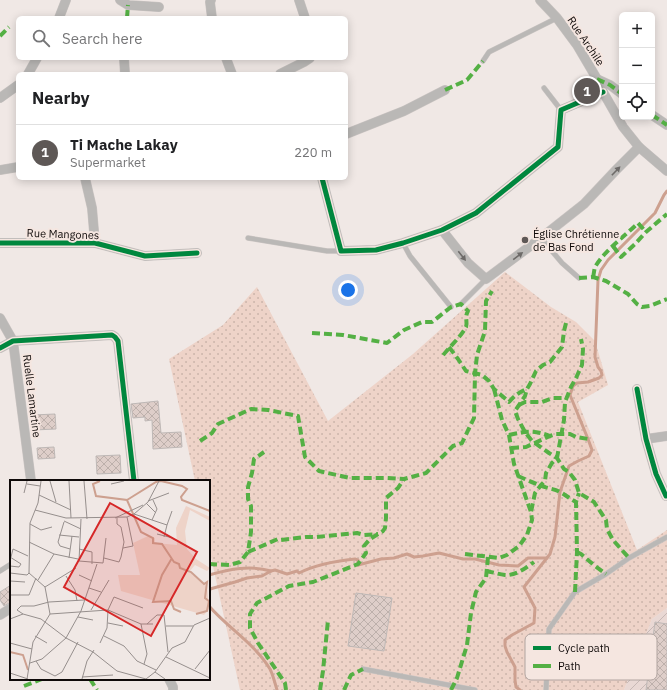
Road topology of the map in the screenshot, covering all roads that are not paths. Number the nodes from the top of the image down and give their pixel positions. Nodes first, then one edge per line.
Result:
1 (66, 0) edge
2 (120, 0) edge
3 (299, 0) edge
4 (540, 0) edge
5 (210, 1) edge
6 (159, 7) dead end
7 (60, 16) edge
8 (212, 16) edge
9 (304, 16) edge
10 (557, 18) junction
11 (36, 60) edge
12 (124, 60) edge
13 (227, 60) edge
14 (307, 60) edge
15 (483, 60) dead end
16 (29, 72) edge
17 (125, 72) edge
18 (231, 72) edge
19 (284, 72) edge
20 (597, 79) junction
21 (16, 86) edge
22 (544, 88) dead end
23 (445, 90) dead end
24 (603, 92) junction
25 (619, 92) edge
26 (0, 98) edge
27 (561, 110) junction
28 (655, 117) edge
29 (667, 125) edge
30 (348, 133) edge
31 (639, 147) junction
32 (16, 167) edge
33 (0, 170) edge
34 (667, 171) edge
35 (86, 180) edge
36 (323, 180) edge
37 (442, 230) junction
38 (248, 238) dead end
39 (541, 238) junction
40 (0, 243) edge
41 (95, 243) junction
42 (403, 243) junction
43 (341, 251) junction
44 (197, 253) dead end
45 (579, 278) dead end
46 (486, 279) junction
47 (461, 304) dead end
48 (452, 306) dead end
49 (0, 318) edge
50 (13, 341) junction
51 (0, 348) edge
52 (638, 389) dead end
53 (667, 436) edge
54 (646, 439) junction
55 (31, 480) edge
56 (134, 480) edge
57 (666, 496) dead end
58 (667, 537) edge
59 (10, 565) edge
60 (0, 571) edge
61 (10, 609) edge
62 (0, 615) edge
63 (549, 634) edge
64 (363, 669) dead end
65 (170, 680) edge
66 (546, 680) edge
67 (173, 690) edge
68 (475, 690) edge
69 (546, 690) edge

1 - 7 street
2 - 6 street
3 - 9 street
4 - 10 street, Rue Archile
5 - 8 street
10 - 15 lane
10 - 20 street, Rue Archile
11 - 16 street
12 - 17 street
13 - 18 street
14 - 19 street
20 - 24 street, Rue Archile
20 - 25 street
21 - 26 street
22 - 27 lane
23 - 30 street
24 - 27 street
24 - 31 street, Rue Archile
27 - 37 street
28 - 29 street
31 - 34 street, Rue Archile
39 -> 31 street
32 - 33 street
35 - 41 street, Rue Mangones
36 - 43 street
37 - 42 street
37 -> 46 street
38 - 43 lane
39 - 45 lane
46 -> 39 street
40 - 41 street, Rue Mangones
41 - 44 street, Rue Mangones
42 - 43 street
42 - 48 lane
46 - 47 lane
49 - 50 street, Ruelle Lamartine
50 - 51 street
50 - 55 street, Ruelle Lamartine
50 - 56 street
52 - 54 street
53 - 54 street
54 - 57 street
58 - 63 lane
59 - 60 lane
61 - 62 street
64 - 68 lane
65 - 67 street
66 - 69 lane

